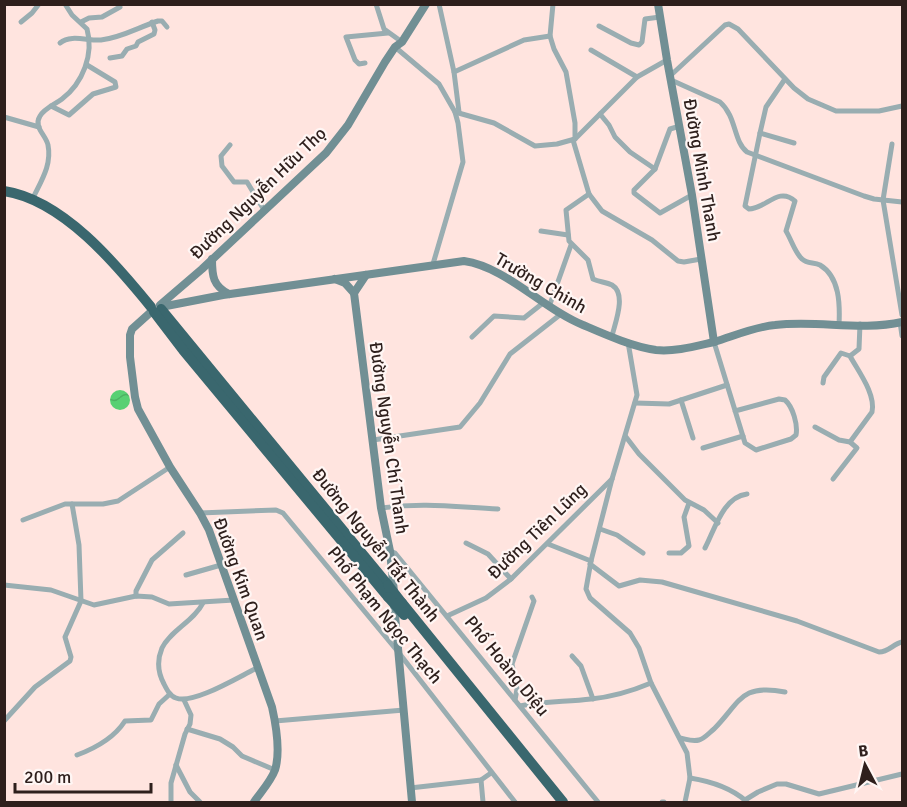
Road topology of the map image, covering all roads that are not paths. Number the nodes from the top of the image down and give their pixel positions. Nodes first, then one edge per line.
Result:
1 (39, 4) edge
2 (65, 4) edge
3 (376, 4) edge
4 (426, 4) edge
5 (439, 4) edge
6 (553, 4) edge
7 (658, 4) edge
8 (120, 7) dead end
9 (660, 16) junction
10 (21, 22) dead end
11 (81, 22) junction
12 (152, 22) junction
13 (599, 26) dead end
14 (167, 27) dead end
15 (388, 33) junction
16 (550, 36) junction
17 (89, 41) junction
18 (60, 43) dead end
19 (399, 45) junction
20 (591, 50) dead end
21 (110, 58) dead end
22 (667, 60) junction
23 (365, 63) dead end
24 (87, 64) junction
25 (454, 72) junction
26 (637, 76) junction
27 (670, 78) junction
28 (785, 79) junction
29 (51, 106) junction
30 (903, 106) edge
31 (457, 112) junction
32 (600, 114) junction
33 (4, 117) edge
34 (680, 126) junction
35 (39, 127) junction
36 (760, 133) junction
37 (574, 139) junction
38 (794, 143) dead end
39 (892, 144) dead end
40 (230, 145) dead end
41 (755, 156) junction
42 (654, 169) junction
43 (4, 191) edge
44 (589, 194) junction
45 (692, 195) junction
46 (33, 198) junction
47 (883, 200) junction
48 (903, 202) edge
49 (264, 210) junction
50 (541, 231) dead end
51 (568, 235) junction
52 (571, 245) junction
53 (212, 259) junction
54 (701, 259) junction
55 (433, 264) junction
56 (366, 275) junction
57 (333, 279) junction
58 (354, 293) junction
59 (231, 294) junction
60 (546, 305) junction
61 (157, 309) junction
62 (561, 314) junction
63 (902, 320) edge
64 (860, 324) junction
65 (839, 325) junction
66 (612, 336) junction
67 (903, 336) edge
68 (472, 337) dead end
69 (628, 342) junction
70 (714, 342) junction
71 (850, 356) junction
72 (824, 383) dead end
73 (727, 385) junction
74 (681, 400) junction
75 (635, 403) junction
76 (735, 411) junction
77 (815, 427) dead end
78 (743, 436) junction
79 (626, 437) junction
80 (693, 438) dead end
81 (373, 440) junction
82 (850, 442) junction
83 (703, 448) dead end
84 (170, 466) junction
85 (612, 479) junction
86 (833, 479) dead end
87 (747, 494) dead end
88 (689, 503) junction
89 (72, 504) junction
90 (381, 508) junction
91 (498, 509) dead end
92 (200, 513) junction
93 (23, 520) dead end
94 (718, 523) junction
95 (600, 529) junction
96 (183, 533) dead end
97 (466, 543) dead end
98 (548, 544) junction
99 (705, 548) dead end
100 (390, 551) junction
101 (643, 553) dead end
102 (669, 553) dead end
103 (590, 562) junction
104 (221, 565) junction
105 (186, 575) dead end
106 (511, 579) junction
107 (4, 585) edge
108 (136, 596) junction
109 (532, 597) dead end
110 (234, 600) junction
111 (81, 601) junction
112 (203, 603) junction
113 (447, 616) junction
114 (903, 642) edge
115 (399, 653) junction
116 (572, 656) dead end
117 (257, 668) junction
118 (651, 684) junction
119 (785, 692) dead end
120 (170, 694) junction
121 (184, 699) junction
122 (593, 699) junction
123 (515, 700) junction
124 (520, 706) junction
125 (404, 710) junction
126 (4, 721) edge
127 (275, 721) junction
128 (188, 729) junction
129 (680, 738) junction
130 (77, 755) dead end
131 (176, 765) junction
132 (275, 770) junction
133 (491, 773) junction
134 (903, 774) edge
135 (690, 778) junction
136 (481, 780) junction
137 (410, 788) junction
138 (746, 801) edge
139 (171, 802) edge
140 (200, 802) edge
141 (254, 802) edge
142 (412, 802) edge
143 (483, 802) edge
144 (515, 802) edge
145 (556, 802) edge
146 (563, 802) edge
147 (598, 802) edge
148 (685, 802) edge

1 - 10 street
2 - 11 street
3 - 15 street
4 - 19 main road, Đường Nguyễn Hữu Thọ
5 - 25 street
6 - 16 street
7 - 9 main road, Đường Minh Thanh
8 - 11 street
9 - 13 street
9 - 22 main road, Đường Minh Thanh
11 - 17 street
12 - 14 street
12 - 17 street
12 - 21 street
15 - 19 street
15 - 23 street
16 - 25 street
16 - 37 street
17 - 18 street
17 - 24 street
19 - 31 street
19 - 49 main road, Đường Nguyễn Hữu Thọ
20 - 26 street
22 - 26 street
22 - 27 main road, Đường Minh Thanh
24 - 29 street
24 - 29 street
25 - 31 street
26 - 32 street
27 - 28 street
27 - 34 main road, Đường Minh Thanh
27 - 41 street
28 - 30 street
28 - 36 street
29 - 35 street
31 - 37 street
31 - 55 street
32 - 37 street
32 - 42 street
33 - 35 street
34 - 42 street
34 - 45 main road, Đường Minh Thanh
35 - 46 street
36 - 38 street
36 - 41 street
37 - 44 street
39 - 47 street
40 - 49 street
41 - 47 street
41 - 65 street
42 - 45 street
43 - 46 highway
44 - 51 street
44 - 54 street
45 - 54 main road, Đường Minh Thanh
46 - 61 highway
47 - 48 street
47 - 63 street
49 - 53 main road, Đường Nguyễn Hữu Thọ
50 - 51 street
51 - 52 street
52 - 60 street
52 - 66 street
53 - 59 main road
53 - 61 main road, Đường Nguyễn Hữu Thọ
54 - 70 main road, Đường Minh Thanh
55 - 56 main road, Trường Chinh
55 - 60 main road, Trường Chinh
56 - 57 main road, Trường Chinh
56 - 58 main road
57 - 58 main road
57 - 59 main road, Trường Chinh
58 - 81 main road, Đường Nguyễn Chí Thanh
59 - 61 main road, Trường Chinh
60 - 62 main road, Trường Chinh
60 - 68 street
61 - 84 main road, Đường Kim Quan
61 - 145 highway, Đường Nguyễn Tất Thành, bridge
61 - 146 highway, Đường Nguyễn Tất Thành, bridge
62 - 66 main road, Trường Chinh
62 - 81 street
63 - 64 main road, Trường Chinh
63 - 67 street
64 - 65 main road, Trường Chinh
64 - 71 street
65 - 70 main road, Trường Chinh
66 - 69 main road, Trường Chinh
69 - 70 main road, Trường Chinh
69 - 75 street
70 - 73 street
71 - 72 street
71 - 82 street
73 - 74 street
73 - 76 street
74 - 75 street
74 - 80 street
75 - 79 street
76 - 78 street
76 - 78 street
77 - 82 street
78 - 83 street
79 - 85 street
79 - 88 street
81 - 90 main road, Đường Nguyễn Chí Thanh
82 - 86 street
84 - 89 street
84 - 92 main road, Đường Kim Quan
85 - 95 street
85 - 98 street, Đường Tiên Lũng
87 - 94 street
88 - 94 street
88 - 102 street
89 - 93 street
89 - 111 street
90 - 91 street
90 - 100 main road, Đường Nguyễn Chí Thanh
92 - 104 main road, Đường Kim Quan
92 - 115 street, Phố Phạm Ngọc Thạch
94 - 99 street
95 - 101 street
95 - 103 street
96 - 108 street
97 - 106 street
98 - 103 street
98 - 106 street, Đường Tiên Lũng
100 - 113 street, Phố Hoàng Diệu
100 - 115 main road, Đường Nguyễn Chí Thanh
103 - 114 street
103 - 118 street
104 - 105 street
104 - 110 main road, Đường Kim Quan
106 - 113 street, Đường Tiên Lũng
107 - 111 street
108 - 111 street
108 - 112 street
109 - 123 street
110 - 112 street
110 - 117 main road, Đường Kim Quan
111 - 126 street
112 - 120 street
113 - 123 street, Phố Hoàng Diệu
115 - 125 main road, Đường Nguyễn Chí Thanh
115 - 133 street, Phố Phạm Ngọc Thạch
116 - 122 street
117 - 121 street
117 - 127 main road, Đường Kim Quan
118 - 122 street
118 - 129 street
119 - 129 street
120 - 121 street
120 - 130 street
121 - 128 street
122 - 124 street
123 - 124 street, Phố Hoàng Diệu
124 - 147 street, Phố Hoàng Diệu
125 - 127 street
125 - 137 main road, Đường Nguyễn Chí Thanh
127 - 132 main road, Đường Kim Quan
128 - 131 street
128 - 132 street
129 - 135 street
131 - 139 street
131 - 140 street
132 - 141 main road
133 - 136 street
133 - 144 street, Phố Phạm Ngọc Thạch
134 - 138 street
135 - 138 street
135 - 148 street
136 - 137 street
136 - 143 street
137 - 142 main road, Đường Nguyễn Chí Thanh

